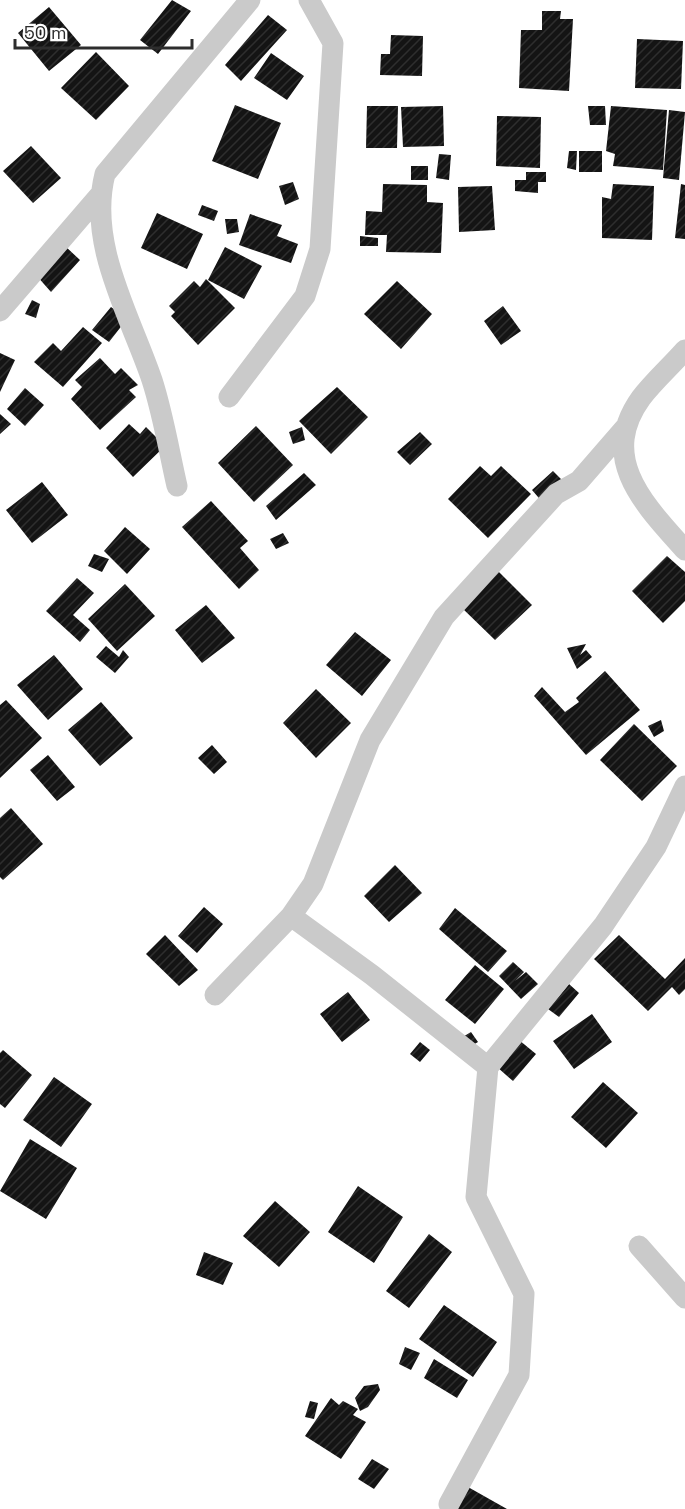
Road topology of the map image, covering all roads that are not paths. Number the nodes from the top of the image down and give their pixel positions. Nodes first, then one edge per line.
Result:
1 (250, 0) edge
2 (309, 0) edge
3 (99, 196) junction
4 (0, 311) edge
5 (685, 350) edge
6 (229, 397) dead end
7 (625, 428) junction
8 (177, 486) dead end
9 (685, 550) edge
10 (685, 786) edge
11 (291, 916) junction
12 (215, 994) dead end
13 (488, 1067) junction
14 (639, 1245) dead end
15 (685, 1298) edge
16 (449, 1504) dead end

1 - 3 street
2 - 6 street
3 - 4 street
3 - 8 street
5 - 7 street
7 - 9 street
7 - 11 street
10 - 13 street
11 - 12 street
11 - 13 street
13 - 16 street
14 - 15 street

